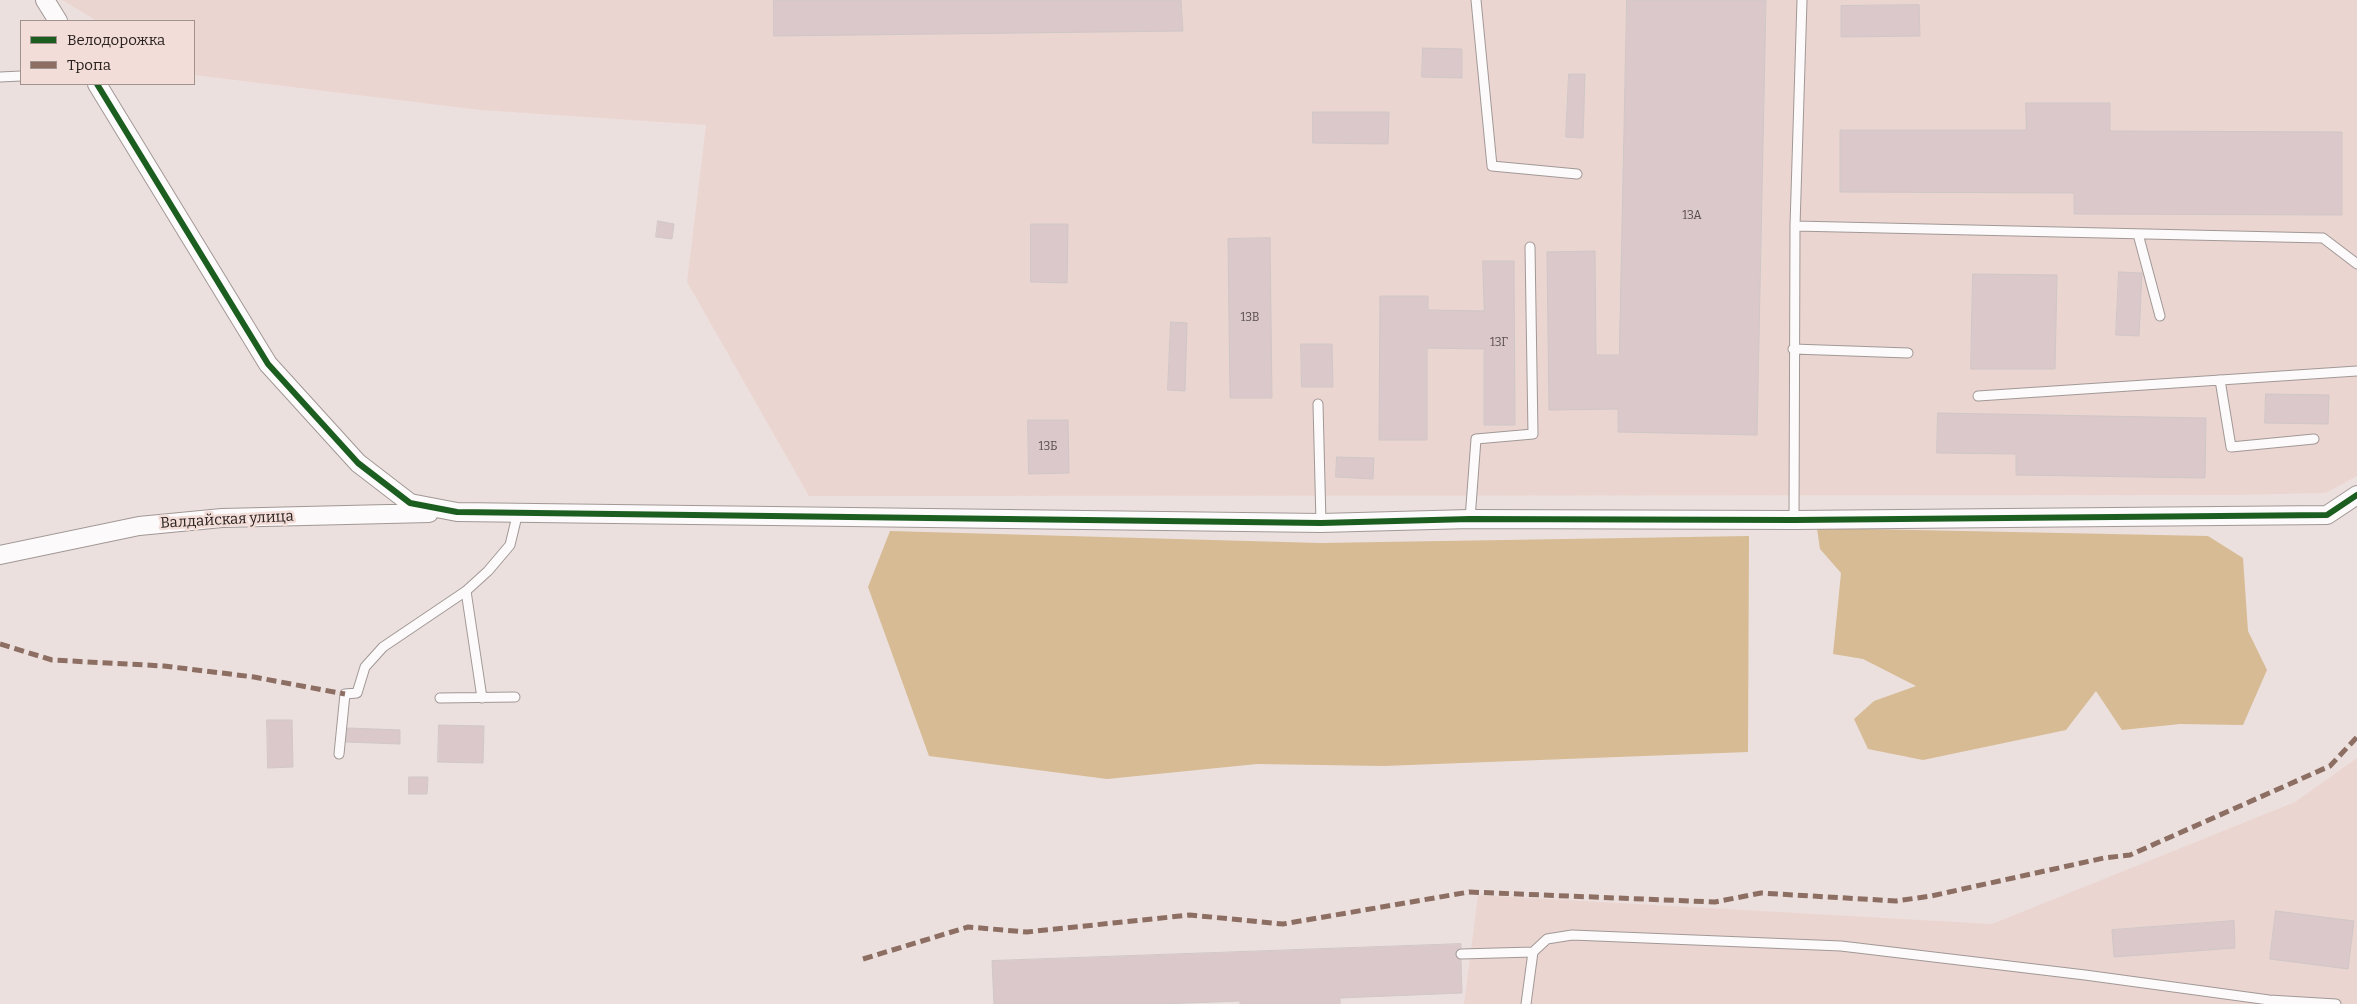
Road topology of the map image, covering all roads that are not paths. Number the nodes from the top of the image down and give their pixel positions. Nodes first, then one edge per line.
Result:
1 (45, 0) edge
2 (1476, 0) edge
3 (1802, 0) edge
4 (57, 20) edge
5 (20, 76) edge
6 (0, 77) edge
7 (98, 85) edge
8 (1577, 174) dead end
9 (1795, 226) junction
10 (2138, 234) junction
11 (1530, 247) dead end
12 (2357, 264) edge
13 (2160, 316) dead end
14 (1793, 349) junction
15 (1908, 353) dead end
16 (2357, 371) edge
17 (2220, 380) junction
18 (1978, 396) dead end
19 (1318, 404) dead end
20 (2314, 439) dead end
21 (2357, 495) edge
22 (457, 512) junction
23 (518, 512) junction
24 (1470, 519) junction
25 (1794, 520) junction
26 (1322, 523) junction
27 (0, 555) edge
28 (466, 591) junction
29 (515, 697) dead end
30 (440, 698) dead end
31 (482, 698) junction
32 (339, 754) dead end
33 (1533, 952) junction
34 (1461, 954) dead end
35 (1526, 1004) edge
36 (2336, 1004) edge

1 - 4 street
2 - 8 lane
3 - 9 lane
5 - 6 lane
7 - 22 street
9 - 10 lane
9 - 14 lane
10 - 12 lane
10 - 13 lane
11 - 24 lane
14 - 15 lane
14 - 25 lane
16 - 17 lane
17 - 18 lane
17 - 20 lane
19 - 26 lane
21 - 25 street
22 - 23 street
22 - 27 street, Валдайская улица
23 - 26 street
23 - 28 lane
24 - 25 street
24 - 26 street
28 - 31 lane
28 - 32 lane
29 - 31 lane
30 - 31 lane
33 - 34 lane
33 - 35 lane
33 - 36 lane

